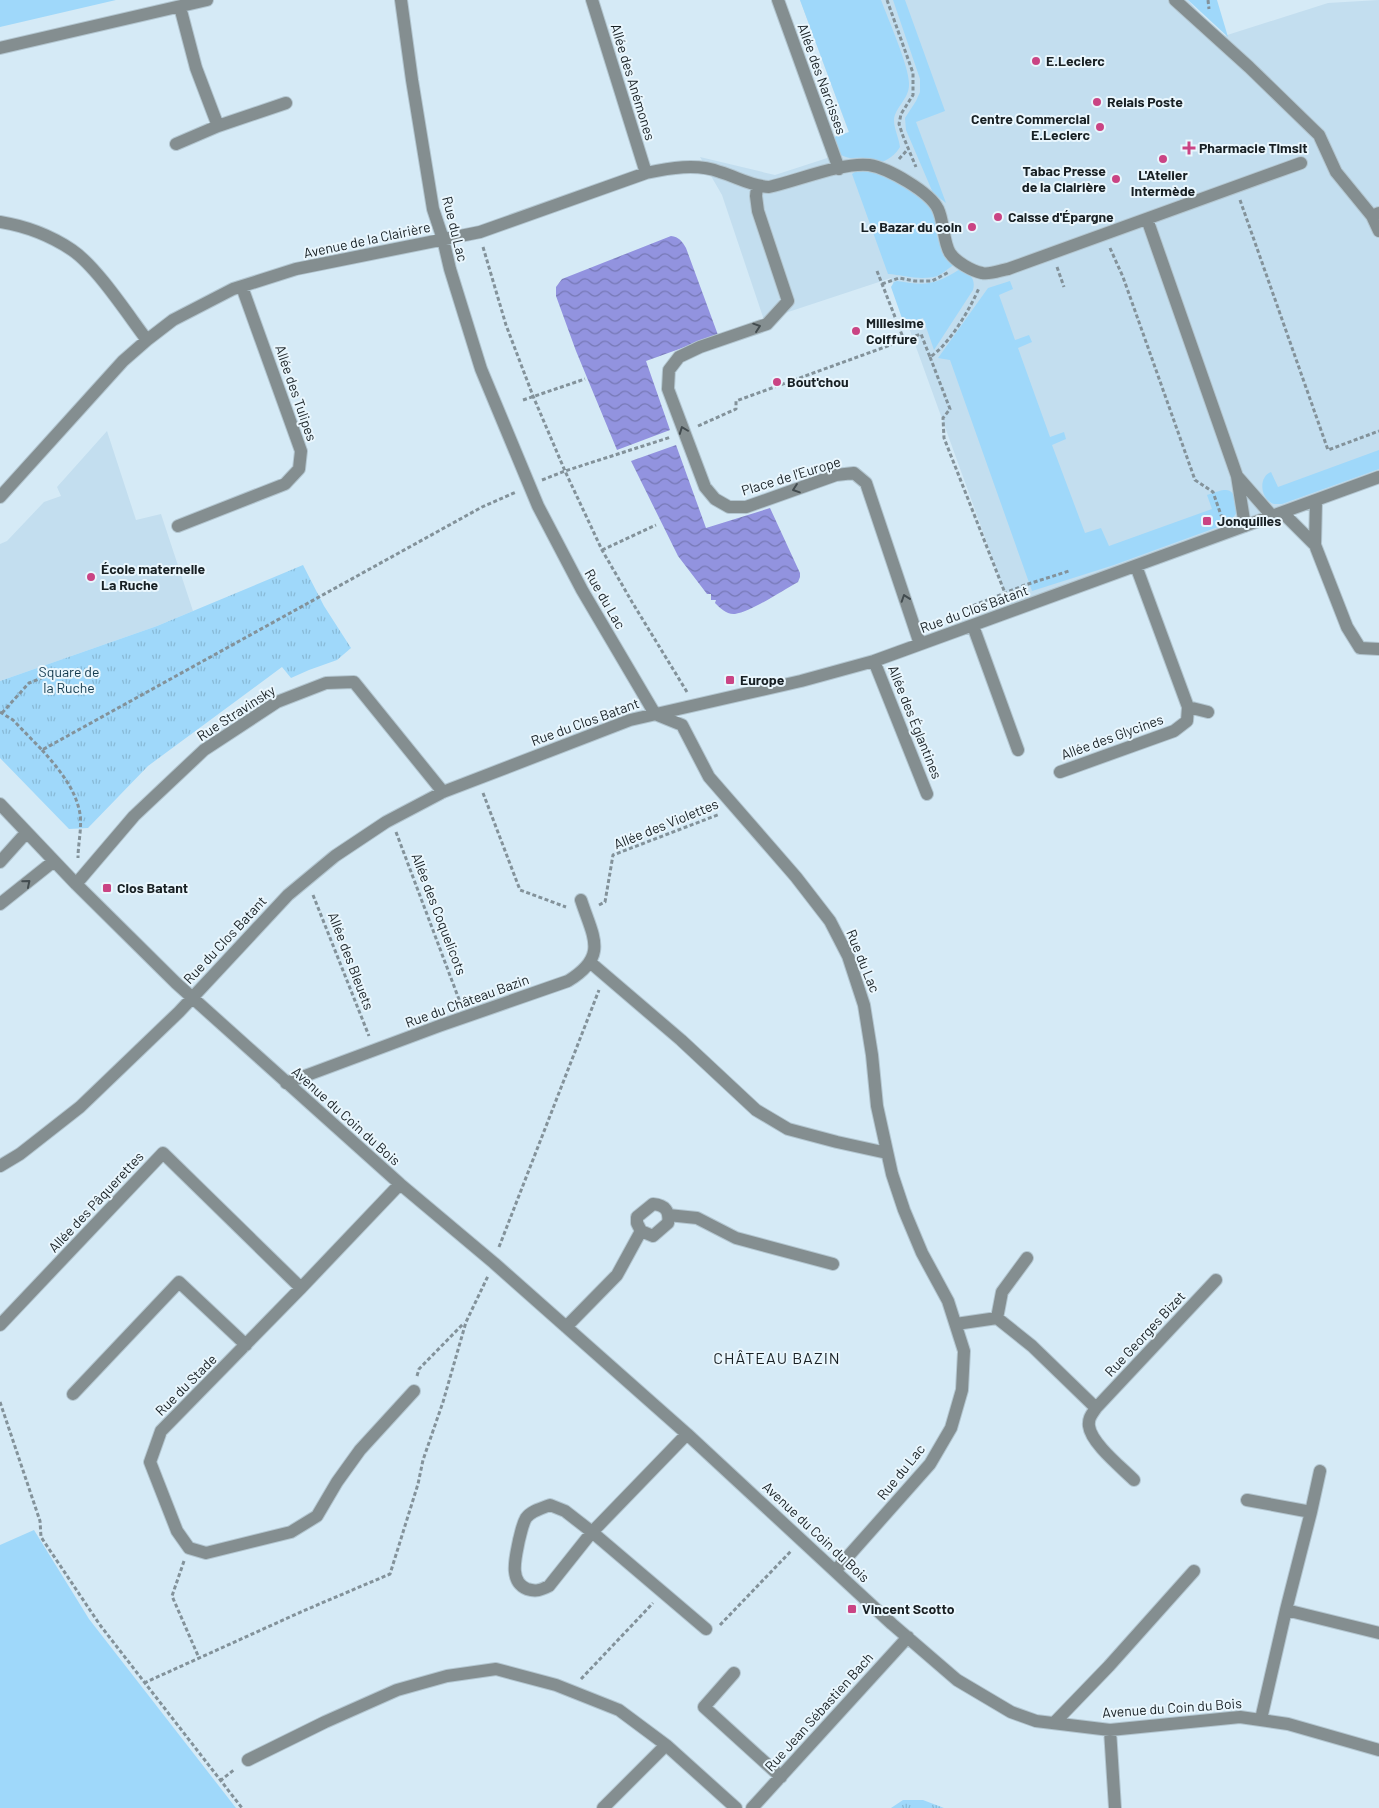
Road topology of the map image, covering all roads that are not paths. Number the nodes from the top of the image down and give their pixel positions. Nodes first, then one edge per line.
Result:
1 (208, 0) edge
2 (401, 0) edge
3 (592, 0) edge
4 (778, 0) edge
5 (1175, 0) edge
6 (180, 7) junction
7 (0, 48) edge
8 (286, 103) dead end
9 (218, 126) junction
10 (176, 144) dead end
11 (1301, 163) dead end
12 (839, 169) junction
13 (646, 173) junction
14 (757, 186) junction
15 (1376, 215) edge
16 (1147, 219) junction
17 (0, 222) edge
18 (1379, 230) edge
19 (443, 239) junction
20 (242, 287) junction
21 (147, 340) junction
22 (1238, 476) junction
23 (1379, 478) edge
24 (0, 497) edge
25 (1316, 501) junction
26 (1278, 515) junction
27 (178, 526) dead end
28 (1245, 526) junction
29 (1315, 545) junction
30 (1136, 566) junction
31 (973, 626) junction
32 (920, 644) junction
33 (1379, 648) edge
34 (874, 661) junction
35 (1188, 707) junction
36 (1208, 712) dead end
37 (655, 714) junction
38 (1018, 750) dead end
39 (1060, 772) dead end
40 (443, 792) junction
41 (927, 794) dead end
42 (0, 804) edge
43 (26, 833) junction
44 (54, 861) junction
45 (0, 862) edge
46 (76, 884) junction
47 (581, 900) dead end
48 (0, 904) edge
49 (591, 963) junction
50 (192, 998) junction
51 (286, 1083) junction
52 (887, 1153) junction
53 (0, 1166) edge
54 (400, 1184) junction
55 (668, 1215) junction
56 (641, 1231) junction
57 (1027, 1258) dead end
58 (833, 1264) dead end
59 (1216, 1280) dead end
60 (301, 1288) junction
61 (997, 1318) junction
62 (956, 1324) junction
63 (0, 1325) edge
64 (566, 1327) junction
65 (246, 1346) junction
66 (414, 1391) road end
67 (73, 1394) dead end
68 (1096, 1408) junction
69 (687, 1434) junction
70 (1320, 1472) dead end
71 (1134, 1480) dead end
72 (1248, 1500) dead end
73 (1312, 1512) junction
74 (592, 1532) junction
75 (836, 1570) junction
76 (1194, 1571) dead end
77 (1286, 1610) junction
78 (706, 1629) road end
79 (1379, 1634) edge
80 (908, 1637) junction
81 (734, 1673) dead end
82 (1261, 1719) junction
83 (1054, 1723) junction
84 (1110, 1730) junction
85 (666, 1745) junction
86 (1379, 1750) edge
87 (248, 1760) dead end
88 (781, 1777) junction
89 (603, 1808) edge
90 (736, 1808) edge
91 (752, 1808) edge
92 (1115, 1808) edge

1 - 6 street
2 - 19 street, Rue du Lac
3 - 13 street, Allée des Anémones
4 - 12 street, Allée des Narcisses
5 - 15 street
6 - 7 street
6 - 9 street
8 - 9 street
9 - 10 street
11 - 16 street
12 - 14 street, Avenue de la Clairière
12 - 16 street, Avenue de la Clairière
13 - 14 street, Avenue de la Clairière
13 - 19 street, Avenue de la Clairière
32 -> 14 street, Place de l'Europe
15 - 18 street
16 - 22 street
17 - 21 street
19 - 20 street, Avenue de la Clairière
19 - 37 street, Rue du Lac
20 - 21 street, Avenue de la Clairière
20 - 27 street, Allée des Tulipes
21 - 24 street, Avenue de la Clairière
22 - 26 street
22 - 28 street
23 - 25 street, Rue du Clos Batant
25 - 26 street, Rue du Clos Batant
25 - 29 street
26 - 28 street, Rue du Clos Batant
26 - 29 street
28 - 30 street, Rue du Clos Batant
29 - 33 street
30 - 31 street, Rue du Clos Batant
30 - 35 street
31 - 32 street, Rue du Clos Batant
31 - 38 street
32 - 34 street, Rue du Clos Batant
34 - 37 street, Rue du Clos Batant
34 - 41 street, Allée des Églantines
35 - 36 street
35 - 39 street, Allée des Glycines
37 - 40 street, Rue du Clos Batant
37 - 52 street, Rue du Lac
40 - 46 street, Rue Stravinsky
40 - 50 street, Rue du Clos Batant
42 - 43 street, Avenue du Coin du Bois
43 - 44 street, Avenue du Coin du Bois
43 - 45 street
44 - 46 street, Avenue du Coin du Bois
48 -> 44 street
46 - 50 street, Avenue du Coin du Bois
47 - 49 street
49 - 51 street, Rue du Château Bazin
49 - 52 street
50 - 51 street, Avenue du Coin du Bois
50 - 53 street, Rue du Clos Batant
51 - 54 street, Avenue du Coin du Bois
52 - 62 street, Rue du Lac
54 - 60 street, Rue du Stade
54 - 64 street, Avenue du Coin du Bois
55 - 56 street
55 - 56 street
55 - 58 street
56 - 64 street
57 - 61 street
59 - 68 street, Rue Georges Bizet
60 - 63 street, Allée des Pâquerettes
60 - 65 street, Rue du Stade
61 - 62 street
61 - 68 street
62 - 75 street, Rue du Lac
64 - 69 street, Avenue du Coin du Bois
65 - 66 street, Rue du Stade
65 - 67 street
68 - 71 street, Rue Georges Bizet
69 - 74 street
69 - 75 street, Avenue du Coin du Bois
70 - 73 street
72 - 73 street
73 - 77 street
74 - 74 street
74 - 78 street
75 - 80 street, Avenue du Coin du Bois
76 - 83 street
77 - 79 street
77 - 82 street
80 - 83 street, Avenue du Coin du Bois
80 - 88 street, Rue Jean Sébastien Bach
81 - 88 street
82 - 84 street, Avenue du Coin du Bois
82 - 86 street, Avenue du Coin du Bois
83 - 84 street, Avenue du Coin du Bois
84 - 92 street
85 - 87 street
85 - 89 street
85 - 90 street
88 - 91 street, Rue Jean Sébastien Bach

